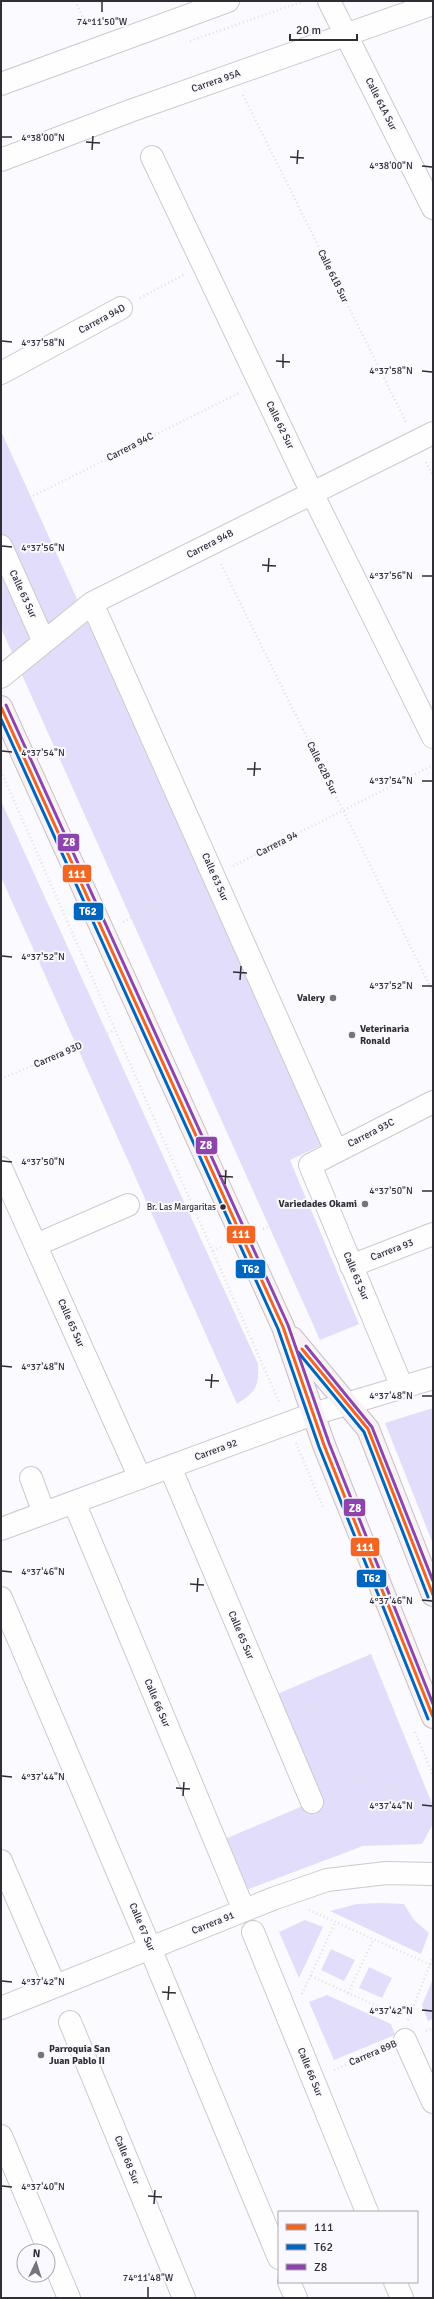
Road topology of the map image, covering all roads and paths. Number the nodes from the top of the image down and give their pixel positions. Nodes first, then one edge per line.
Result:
1 (75, 1) edge
2 (228, 1) edge
3 (329, 1) edge
4 (433, 4) edge
5 (347, 35) junction
6 (97, 49) junction
7 (233, 75) junction
8 (1, 84) edge
9 (152, 158) dead end
10 (1, 160) edge
11 (433, 208) edge
12 (203, 264) junction
13 (122, 308) joint
14 (1, 373) edge
15 (259, 383) junction
16 (424, 437) edge
17 (433, 476) edge
18 (312, 493) junction
19 (1, 512) edge
20 (211, 543) junction
21 (1, 546) edge
22 (92, 603) junction
23 (44, 642) junction
24 (1, 677) edge
25 (1, 707) edge
26 (433, 737) edge
27 (433, 765) edge
28 (1, 771) edge
29 (343, 810) junction
30 (214, 876) junction
31 (120, 923) dead end
32 (433, 992) edge
33 (115, 1030) junction
34 (1, 1079) edge
35 (433, 1102) edge
36 (336, 1151) junction
37 (310, 1165) joint
38 (1, 1168) edge
39 (325, 1203) junction
40 (128, 1205) dead end
41 (433, 1234) edge
42 (242, 1238) junction
43 (36, 1245) junction
44 (212, 1251) junction
45 (351, 1266) junction
46 (283, 1327) junction
47 (433, 1378) edge
48 (402, 1387) junction
49 (348, 1404) junction
50 (281, 1406) dead end
51 (313, 1414) junction
52 (390, 1435) dead end
53 (433, 1449) edge
54 (170, 1467) junction
55 (31, 1478) dead end
56 (140, 1478) junction
57 (74, 1502) junction
58 (44, 1513) junction
59 (1, 1529) edge
60 (433, 1595) edge
61 (1, 1598) edge
62 (371, 1654) dead end
63 (292, 1699) dead end
64 (433, 1716) edge
65 (336, 1722) junction
66 (312, 1802) dead end
67 (433, 1807) edge
68 (1, 1861) edge
69 (433, 1874) edge
70 (241, 1903) dead end
71 (308, 1910) dead end
72 (335, 1922) junction
73 (253, 1932) dead end
74 (373, 1940) junction
75 (150, 1948) junction
76 (433, 1957) edge
77 (431, 1966) edge
78 (311, 1976) junction
79 (55, 1986) junction
80 (348, 1993) junction
81 (301, 1997) dead end
82 (1, 2008) edge
83 (70, 2022) dead end
84 (433, 2028) edge
85 (404, 2034) junction
86 (313, 2079) junction
87 (433, 2102) edge
88 (1, 2136) edge
89 (367, 2211) edge
90 (278, 2256) edge
91 (289, 2283) edge
92 (395, 2283) edge
93 (69, 2298) edge
94 (184, 2298) edge
95 (296, 2298) edge
96 (402, 2298) edge

1 - 6 path
2 - 6 street
3 - 5 street, Calle 61A Sur
4 - 5 street, Carrera 95A
5 - 7 street, Carrera 95A
5 - 11 street, Calle 61A Sur
6 - 8 street
7 - 10 street, Carrera 95A
7 - 16 path, Calle 61B Sur
9 - 12 street, Calle 62 Sur
12 - 13 path, Carrera 94D
12 - 15 street, Calle 62 Sur
13 - 14 street, Carrera 94D
15 - 18 street, Calle 62 Sur
15 - 19 path, Carrera 94C
16 - 17 path, Calle 61B Sur
16 - 18 street, Carrera 94B
18 - 20 street, Carrera 94B
18 - 26 street, Calle 62 Sur
20 - 22 street, Carrera 94B
20 - 29 path, Calle 62B Sur
21 - 23 street, Calle 63 Sur
22 - 23 street, Carrera 94B
22 - 30 street, Calle 63 Sur
23 - 24 street, Carrera 94B
25 - 42 main road
27 - 29 path, Carrera 94
28 - 33 path
29 - 30 path, Carrera 94
29 - 32 path, Calle 62B Sur
30 - 31 path, Carrera 94
30 - 36 street, Calle 63 Sur
33 - 34 path, Carrera 93D
33 - 44 path
35 - 36 street, Carrera 93C
36 - 37 street, Carrera 93C
37 - 39 street, Calle 63 Sur
38 - 43 street, Calle 65 Sur
39 - 42 path
39 - 45 street, Calle 63 Sur
40 - 43 street
41 - 45 street, Carrera 93
42 - 44 path
42 - 46 main road
43 - 56 street, Calle 65 Sur
44 - 50 path
45 - 48 street, Calle 63 Sur
46 - 49 main road
46 - 51 main road
47 - 48 street, Carrera 92
48 - 49 street, Carrera 92
49 - 51 street, Carrera 92
49 - 60 main road
51 - 54 street, Carrera 92
51 - 64 main road
52 - 53 path
54 - 56 street, Carrera 92
54 - 66 street, Calle 65 Sur
55 - 58 street
56 - 57 street, Carrera 92
57 - 58 street, Carrera 92
57 - 70 street, Calle 66 Sur
58 - 59 street, Carrera 92
61 - 75 street, Calle 67 Sur
62 - 65 path
63 - 65 path
65 - 67 path
68 - 79 street
69 - 75 street, Carrera 91
71 - 72 path
72 - 74 path
72 - 78 path
73 - 86 street, Calle 66 Sur
74 - 77 path
74 - 80 path
75 - 79 street, Carrera 91
75 - 90 street, Calle 67 Sur
76 - 77 path
77 - 85 path
78 - 80 path
78 - 81 path
79 - 82 street, Carrera 91
80 - 85 path
83 - 94 street, Calle 68 Sur
84 - 85 path, Carrera 89B
85 - 86 path, Carrera 89B
85 - 87 street
86 - 89 street, Calle 66 Sur
88 - 93 street
91 - 95 street
92 - 96 street

